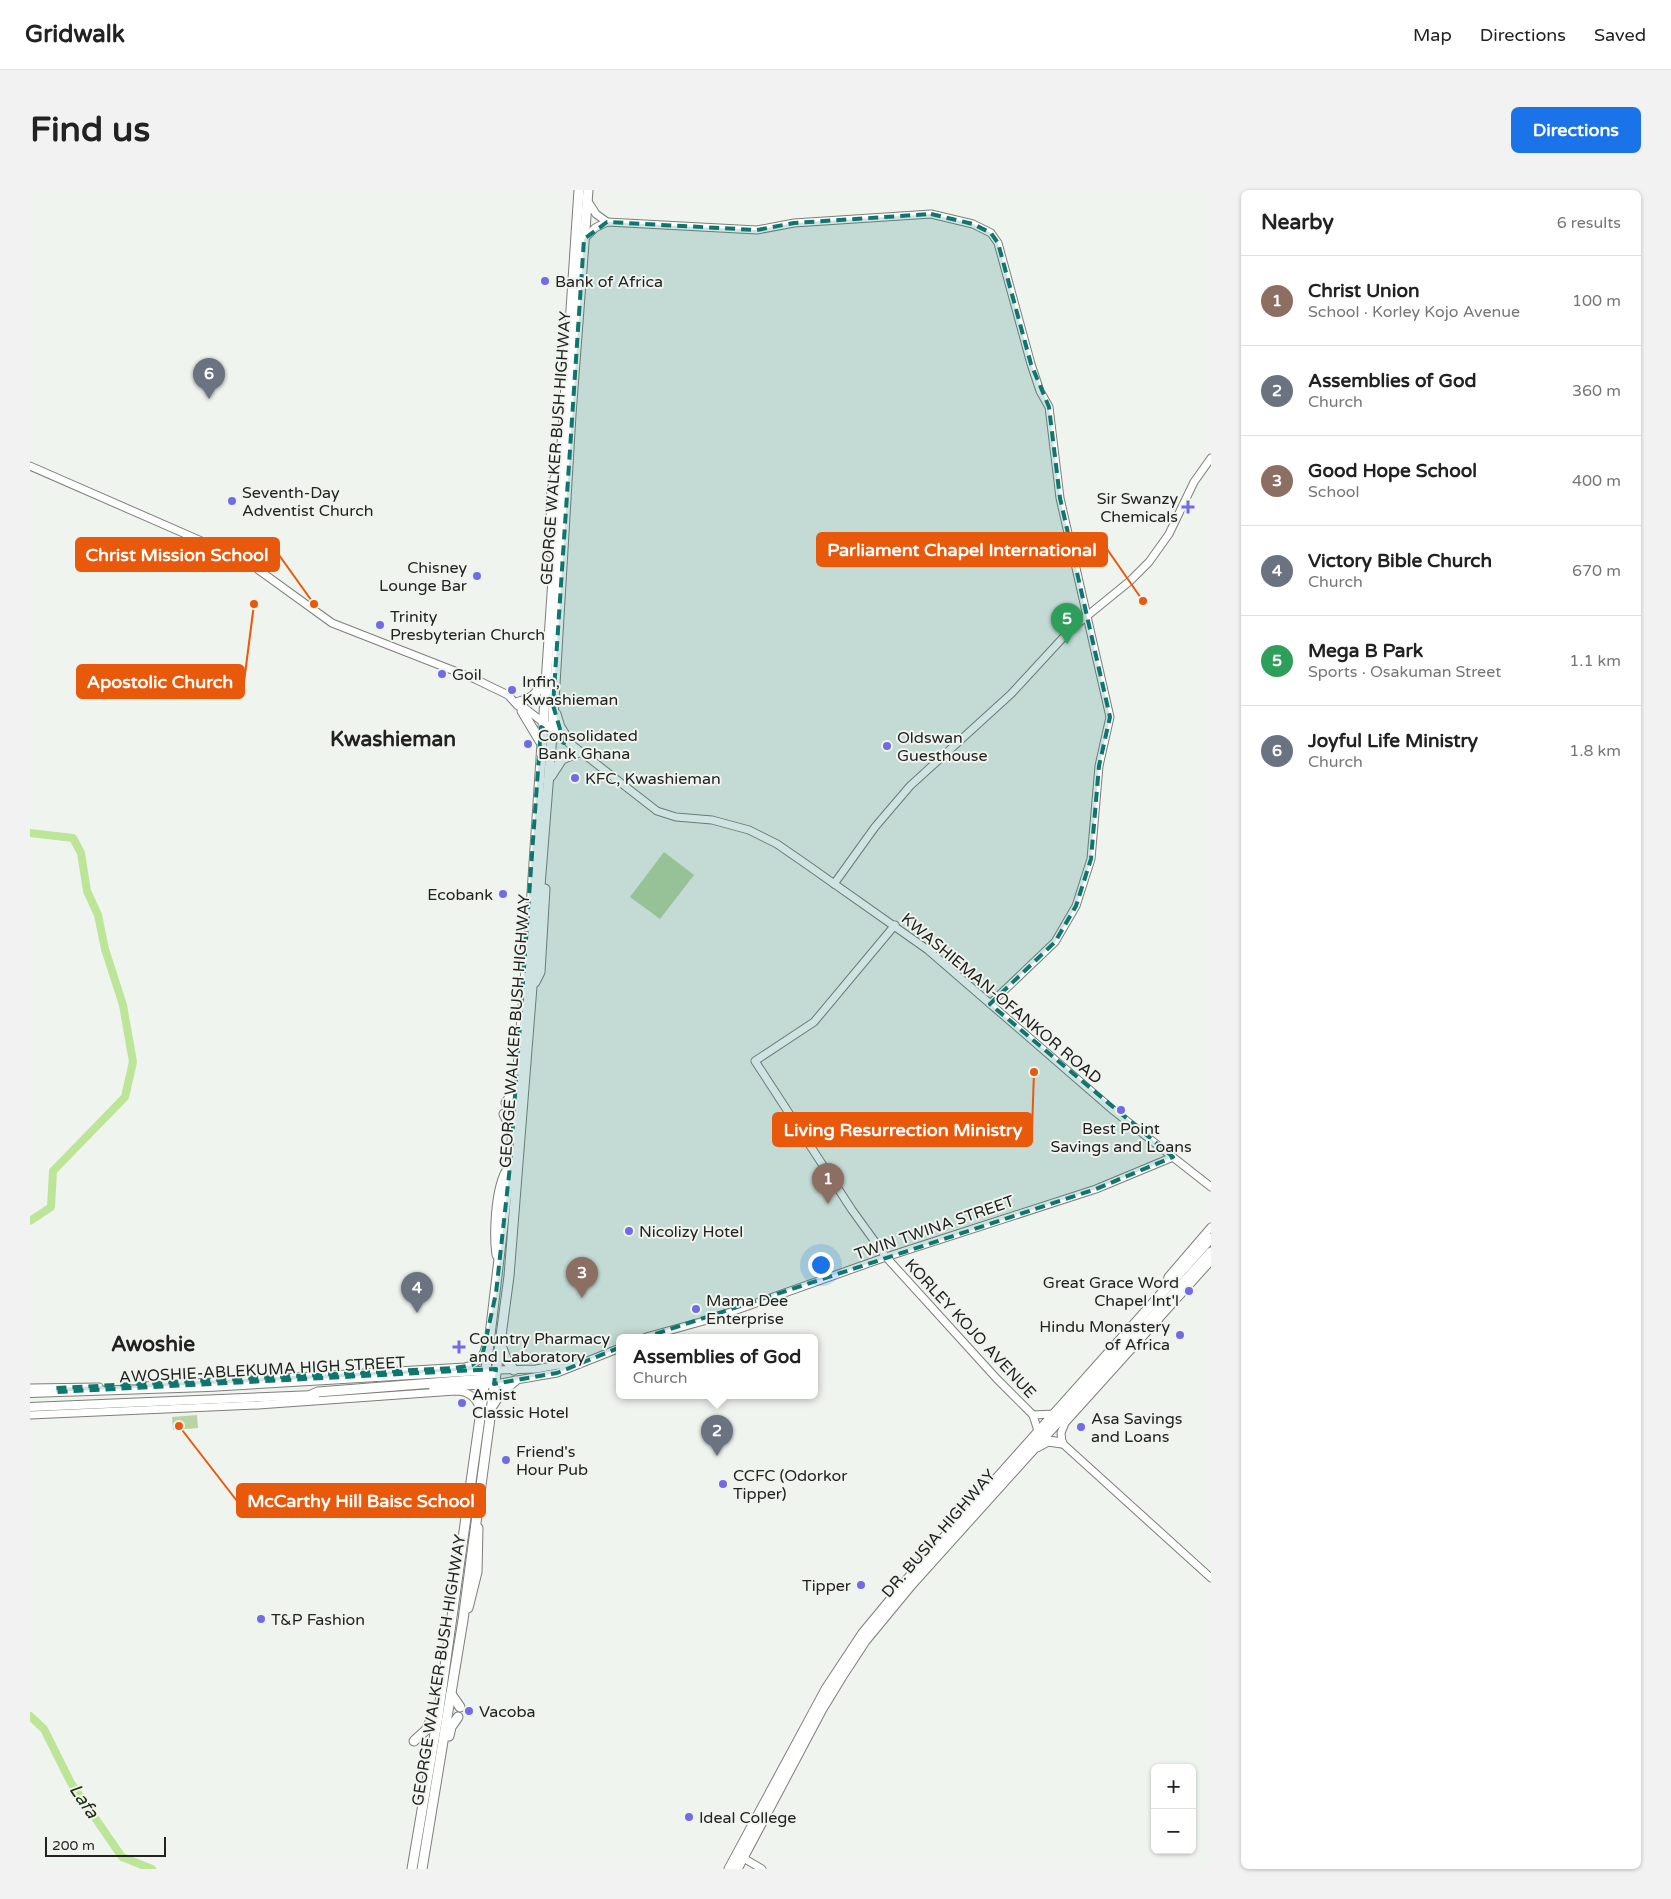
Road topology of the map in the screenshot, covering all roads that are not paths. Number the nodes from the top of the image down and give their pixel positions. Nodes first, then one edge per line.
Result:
1 (579, 190) edge
2 (588, 190) edge
3 (587, 200) junction
4 (606, 222) junction
5 (584, 239) junction
6 (1211, 458) edge
7 (30, 466) edge
8 (1086, 616) junction
9 (545, 672) junction
10 (519, 705) junction
11 (553, 705) junction
12 (541, 724) junction
13 (553, 732) junction
14 (540, 742) junction
15 (570, 743) junction
16 (581, 753) junction
17 (548, 788) junction
18 (834, 884) junction
19 (894, 925) junction
20 (990, 1004) junction
21 (517, 1088) junction
22 (506, 1103) dead end
23 (504, 1114) dead end
24 (513, 1132) junction
25 (1173, 1157) junction
26 (1211, 1186) edge
27 (1211, 1227) edge
28 (1211, 1238) edge
29 (1211, 1243) edge
30 (1211, 1252) edge
31 (886, 1257) junction
32 (1211, 1261) edge
33 (1193, 1272) junction
34 (1165, 1291) junction
35 (496, 1293) junction
36 (1158, 1319) joint
37 (1144, 1328) junction
38 (657, 1334) edge
39 (500, 1341) junction
40 (485, 1350) joint
41 (616, 1350) edge
42 (602, 1355) junction
43 (496, 1370) junction
44 (514, 1370) junction
45 (482, 1377) junction
46 (514, 1381) junction
47 (494, 1384) junction
48 (208, 1387) junction
49 (30, 1388) edge
50 (56, 1390) junction
51 (30, 1393) edge
52 (311, 1394) joint
53 (294, 1398) junction
54 (211, 1399) junction
55 (477, 1401) joint
56 (30, 1407) edge
57 (51, 1410) junction
58 (486, 1410) junction
59 (1054, 1414) junction
60 (30, 1415) edge
61 (1033, 1415) junction
62 (1038, 1431) junction
63 (1062, 1443) junction
64 (1033, 1449) junction
65 (1211, 1578) edge
66 (448, 1650) junction
67 (451, 1694) junction
68 (460, 1707) dead end
69 (458, 1717) dead end
70 (432, 1748) junction
71 (439, 1766) junction
72 (739, 1860) edge
73 (412, 1869) edge
74 (422, 1869) edge
75 (729, 1869) edge
76 (755, 1869) edge
77 (762, 1869) edge

1 - 9 highway, GEORGE WALKER BUSH HIGHWAY
2 - 3 highway, GEORGE WALKER BUSH HIGHWAY
3 - 4 street
3 - 5 highway, GEORGE WALKER BUSH HIGHWAY
4 - 5 street
4 - 8 street
5 - 11 highway, GEORGE WALKER BUSH HIGHWAY
6 - 8 street
7 - 10 street, KWASHIEMAN-OFANKOR ROAD
8 - 18 street
8 - 20 street
9 - 10 highway
9 - 12 highway, GEORGE WALKER BUSH HIGHWAY
10 - 12 street, KWASHIEMAN-OFANKOR ROAD
10 - 14 highway
11 - 13 highway, GEORGE WALKER BUSH HIGHWAY
11 - 15 highway
12 - 13 street, KWASHIEMAN-OFANKOR ROAD
12 - 14 highway, GEORGE WALKER BUSH HIGHWAY
13 - 15 street, KWASHIEMAN-OFANKOR ROAD
13 - 16 street, KWASHIEMAN-OFANKOR ROAD
13 - 17 highway, GEORGE WALKER BUSH HIGHWAY
14 - 21 highway, GEORGE WALKER BUSH HIGHWAY
15 - 16 street, KWASHIEMAN-OFANKOR ROAD
16 - 17 highway
16 - 18 street, KWASHIEMAN-OFANKOR ROAD
17 - 39 highway, GEORGE WALKER BUSH HIGHWAY
18 - 19 street, KWASHIEMAN-OFANKOR ROAD
19 - 20 street, KWASHIEMAN-OFANKOR ROAD
19 - 31 street, KORLEY KOJO AVENUE
20 - 25 street, KWASHIEMAN-OFANKOR ROAD
21 - 22 highway
21 - 24 highway, GEORGE WALKER BUSH HIGHWAY
23 - 24 highway
24 - 35 highway, GEORGE WALKER BUSH HIGHWAY
25 - 26 street, KWASHIEMAN-OFANKOR ROAD
25 - 31 street, TWIN TWINA STREET
27 - 34 street, DR. BUSIA HIGHWAY
28 - 34 highway, DR. BUSIA HIGHWAY
29 - 33 highway
30 - 33 highway, DR. BUSIA HIGHWAY
31 - 38 street, TWIN TWINA STREET
31 - 61 street, KORLEY KOJO AVENUE
32 - 36 street
33 - 37 highway, DR. BUSIA HIGHWAY
34 - 59 highway, DR. BUSIA HIGHWAY
35 - 40 street, GEORGE WALKER BUSH HIGHWAY
35 - 45 highway, GEORGE WALKER BUSH HIGHWAY
36 - 37 highway
37 - 63 street
37 - 64 highway, DR. BUSIA HIGHWAY
39 - 43 highway, GEORGE WALKER BUSH HIGHWAY
39 - 44 highway
40 - 50 street, AWOSHIE-ABLEKUMA HIGH STREET
41 - 42 street
42 - 44 street
42 - 46 street
43 - 44 street
43 - 45 highway
43 - 47 highway, GEORGE WALKER BUSH HIGHWAY
45 - 47 main road, AWOSHIE-ABLEKUMA HIGH STREET
45 - 48 main road, AWOSHIE-ABLEKUMA HIGH STREET
45 - 52 highway
45 - 58 highway, GEORGE WALKER BUSH HIGHWAY
46 - 47 street
46 - 58 highway
47 - 58 highway, GEORGE WALKER BUSH HIGHWAY
48 - 50 main road, AWOSHIE-ABLEKUMA HIGH STREET
48 - 54 main road
49 - 50 street, AWOSHIE-ABLEKUMA HIGH STREET
50 - 51 main road, AWOSHIE-ABLEKUMA HIGH STREET
52 - 53 main road, AWOSHIE-ABLEKUMA HIGH STREET
53 - 54 main road, AWOSHIE-ABLEKUMA HIGH STREET
53 - 55 street, AWOSHIE-ABLEKUMA HIGH STREET
53 - 57 street, AWOSHIE-ABLEKUMA HIGH STREET
54 - 57 main road, AWOSHIE-ABLEKUMA HIGH STREET
55 - 58 street, GEORGE WALKER BUSH HIGHWAY
56 - 57 main road, AWOSHIE-ABLEKUMA HIGH STREET
57 - 60 street, AWOSHIE-ABLEKUMA HIGH STREET
58 - 66 highway, GEORGE WALKER BUSH HIGHWAY
58 - 67 highway, GEORGE WALKER BUSH HIGHWAY
59 - 61 street, KORLEY KOJO AVENUE
59 - 62 highway, DR. BUSIA HIGHWAY
61 - 62 street, KORLEY KOJO AVENUE
62 - 72 highway, DR. BUSIA HIGHWAY
63 - 64 highway
63 - 65 street
64 - 72 highway, DR. BUSIA HIGHWAY
66 - 70 highway, GEORGE WALKER BUSH HIGHWAY
66 - 70 highway
67 - 68 highway
67 - 71 highway, GEORGE WALKER BUSH HIGHWAY
69 - 71 highway
70 - 73 highway, GEORGE WALKER BUSH HIGHWAY
71 - 74 highway, GEORGE WALKER BUSH HIGHWAY
72 - 75 highway, DR. BUSIA HIGHWAY
72 - 76 street
72 - 77 street

